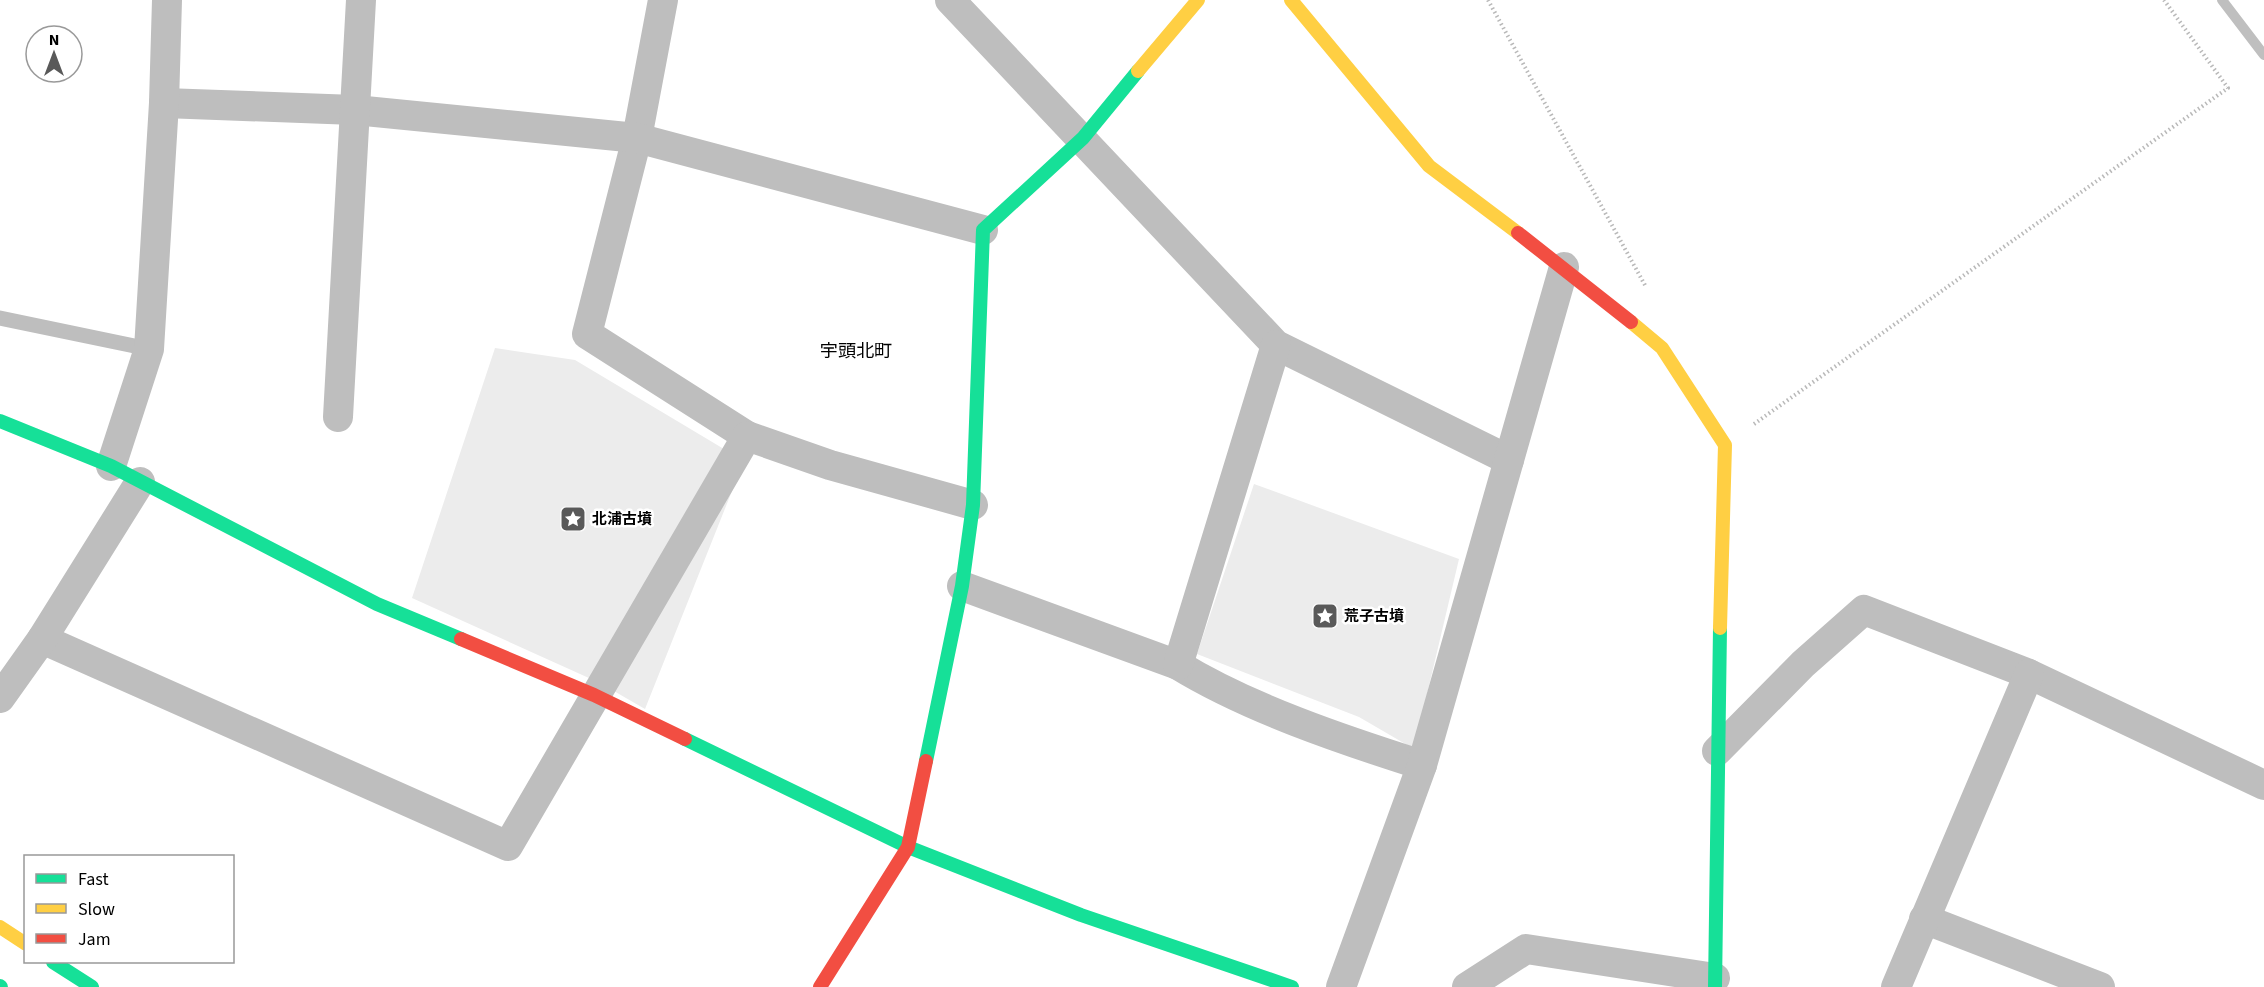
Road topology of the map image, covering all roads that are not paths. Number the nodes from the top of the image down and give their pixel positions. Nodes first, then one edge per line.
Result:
1 (167, 0) edge
2 (361, 0) edge
3 (663, 0) edge
4 (950, 0) edge
5 (1198, 0) edge
6 (1291, 0) edge
7 (164, 103) junction
8 (355, 110) junction
9 (637, 138) junction
10 (1083, 138) junction
11 (983, 230) junction
12 (1564, 267) junction
13 (0, 318) edge
14 (1276, 345) junction
15 (149, 349) junction
16 (338, 417) dead end
17 (0, 421) edge
18 (747, 436) junction
19 (1509, 460) junction
20 (111, 466) junction
21 (140, 482) junction
22 (973, 505) junction
23 (962, 586) junction
24 (42, 639) junction
25 (1178, 665) junction
26 (2029, 674) junction
27 (594, 695) junction
28 (0, 698) edge
29 (1717, 752) junction
30 (1422, 765) junction
31 (2264, 785) edge
32 (908, 847) junction
33 (1924, 919) junction
34 (0, 927) edge
35 (24, 943) edge
36 (55, 963) edge
37 (1715, 982) edge
38 (92, 987) edge
39 (820, 987) edge
40 (1292, 987) edge
41 (1341, 987) edge
42 (1467, 987) edge
43 (1896, 987) edge
44 (2100, 987) edge

1 - 7 street
2 - 8 street
3 - 9 street
4 - 10 street
5 - 10 main road
6 - 12 main road
7 - 8 street
7 - 15 street
8 - 9 street
8 - 16 street
9 - 11 street
9 - 18 street
10 - 11 main road
10 - 14 street
11 - 22 main road
12 - 19 street
12 - 29 main road
13 - 15 lane
14 - 19 street
14 - 25 street
15 - 20 street
17 - 20 main road
18 - 22 street
18 - 27 street
19 - 30 street
20 - 21 main road
21 - 24 street
21 - 27 main road
22 - 23 main road
23 - 25 street
23 - 32 main road
24 - 27 street
24 - 28 street
25 - 30 street
26 - 29 street
26 - 31 street
26 - 33 street
27 - 32 main road
29 - 37 main road
30 - 41 street
32 - 39 main road
32 - 40 main road
33 - 43 street
33 - 44 street
34 - 35 main road
36 - 38 main road
37 - 42 street

